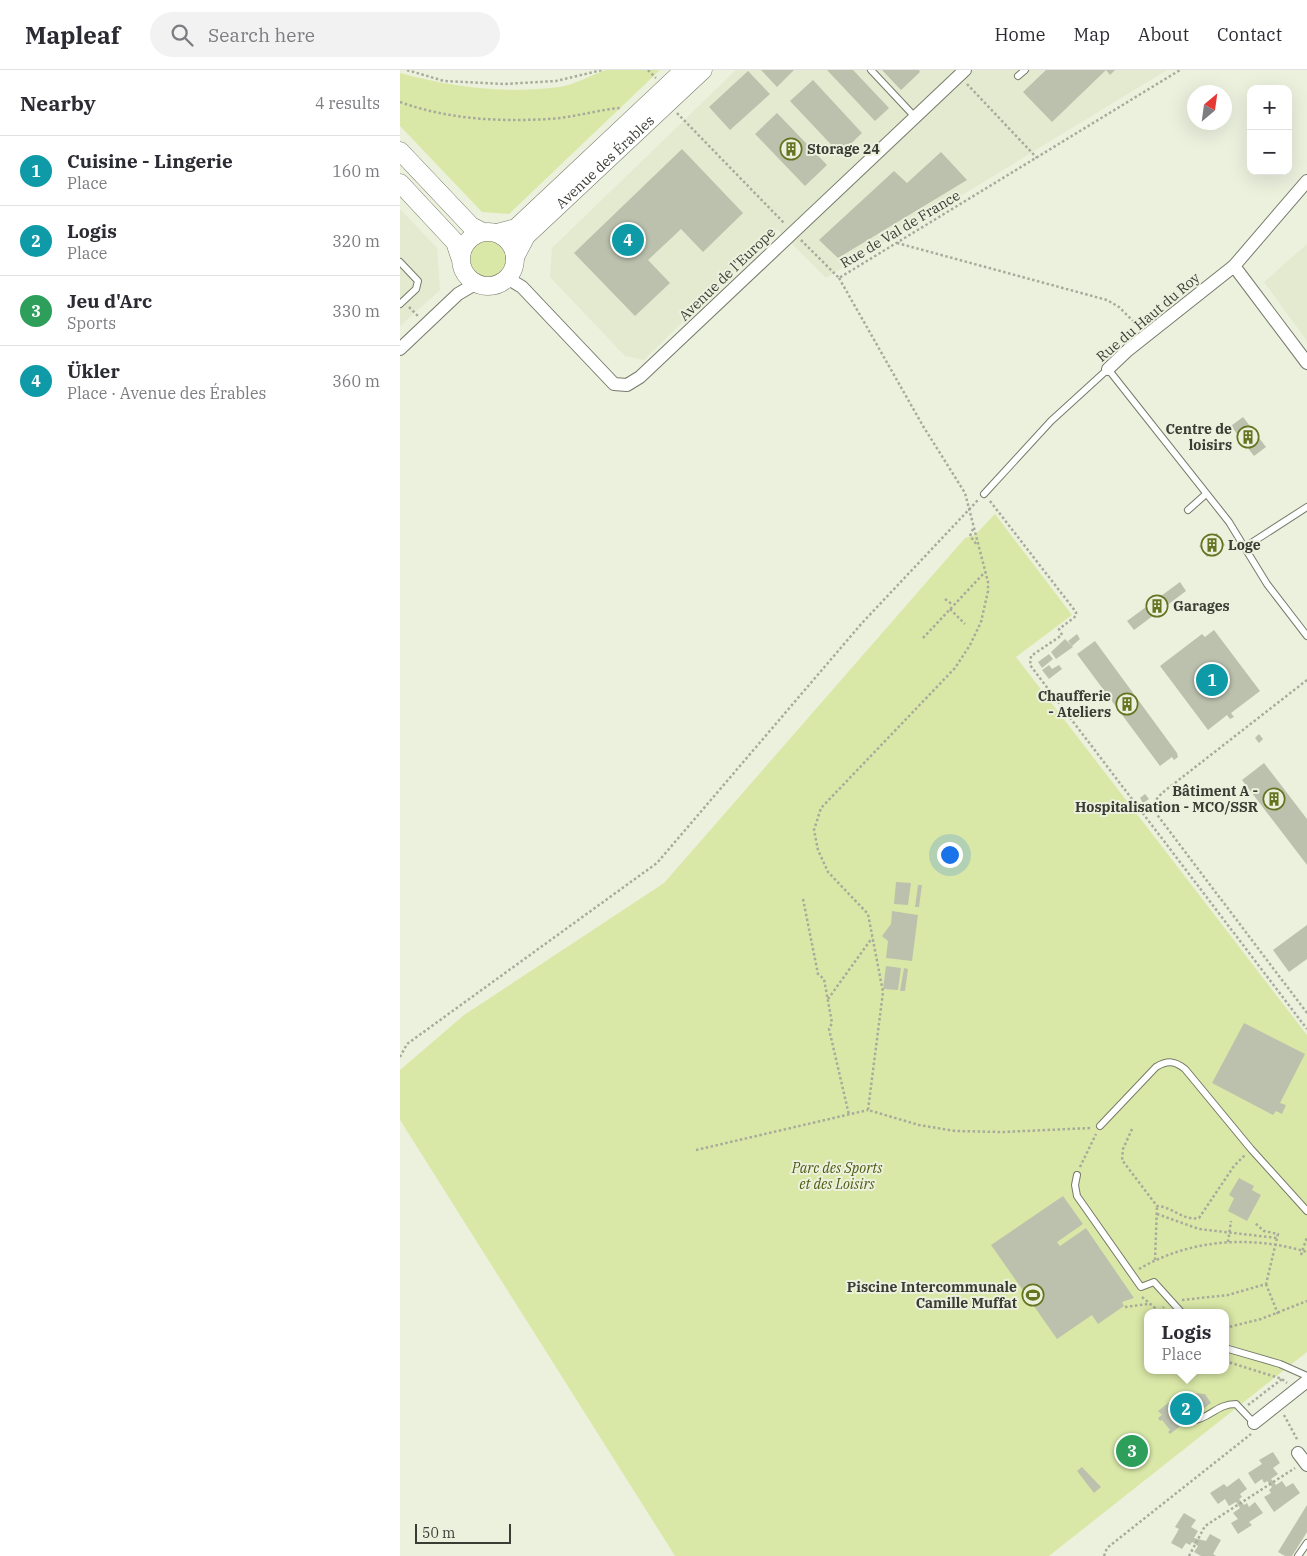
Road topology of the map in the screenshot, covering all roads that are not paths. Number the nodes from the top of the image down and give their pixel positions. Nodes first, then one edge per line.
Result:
1 (684, 70) edge
2 (703, 70) edge
3 (871, 70) edge
4 (1025, 70) edge
5 (959, 72) edge
6 (1018, 76) dead end
7 (915, 117) junction
8 (400, 151) edge
9 (1307, 181) edge
10 (400, 183) edge
11 (490, 233) junction
12 (460, 257) junction
13 (515, 257) junction
14 (400, 262) edge
15 (1234, 266) junction
16 (507, 278) junction
17 (475, 284) junction
18 (402, 302) edge
19 (400, 349) edge
20 (1305, 359) edge
21 (1108, 369) junction
22 (984, 494) road end
23 (1206, 494) junction
24 (1307, 507) edge
25 (1188, 510) dead end
26 (1245, 547) junction
27 (1307, 636) edge
28 (1100, 1126) road end
29 (1077, 1174) road end
30 (1307, 1211) edge
31 (1178, 1309) edge
32 (1229, 1349) edge
33 (1307, 1376) edge
34 (1307, 1381) edge
35 (1192, 1421) dead end
36 (1254, 1423) joint
37 (1307, 1543) edge
38 (1298, 1556) edge

1 - 11 main road, Avenue des Érables
2 - 13 main road, Avenue des Érables
3 - 7 lane
4 - 6 lane
5 - 7 street, Avenue de l'Europe
7 - 16 street, Avenue de l'Europe
8 - 11 main road
9 - 15 street, Rue du Haut du Roy
10 - 12 main road
11 - 12 main road
11 - 13 main road
12 - 17 main road
13 - 16 main road
14 - 18 lane
15 - 20 street
15 - 21 street, Rue du Haut du Roy
16 - 17 main road
17 - 19 street
21 - 22 lane, Rue du Haut du Roy
21 - 23 lane
23 - 25 lane
23 - 26 lane
24 - 26 lane
26 - 27 lane
28 - 30 lane
29 - 31 lane
32 - 33 lane
34 - 36 street
35 - 36 lane
37 - 38 lane

